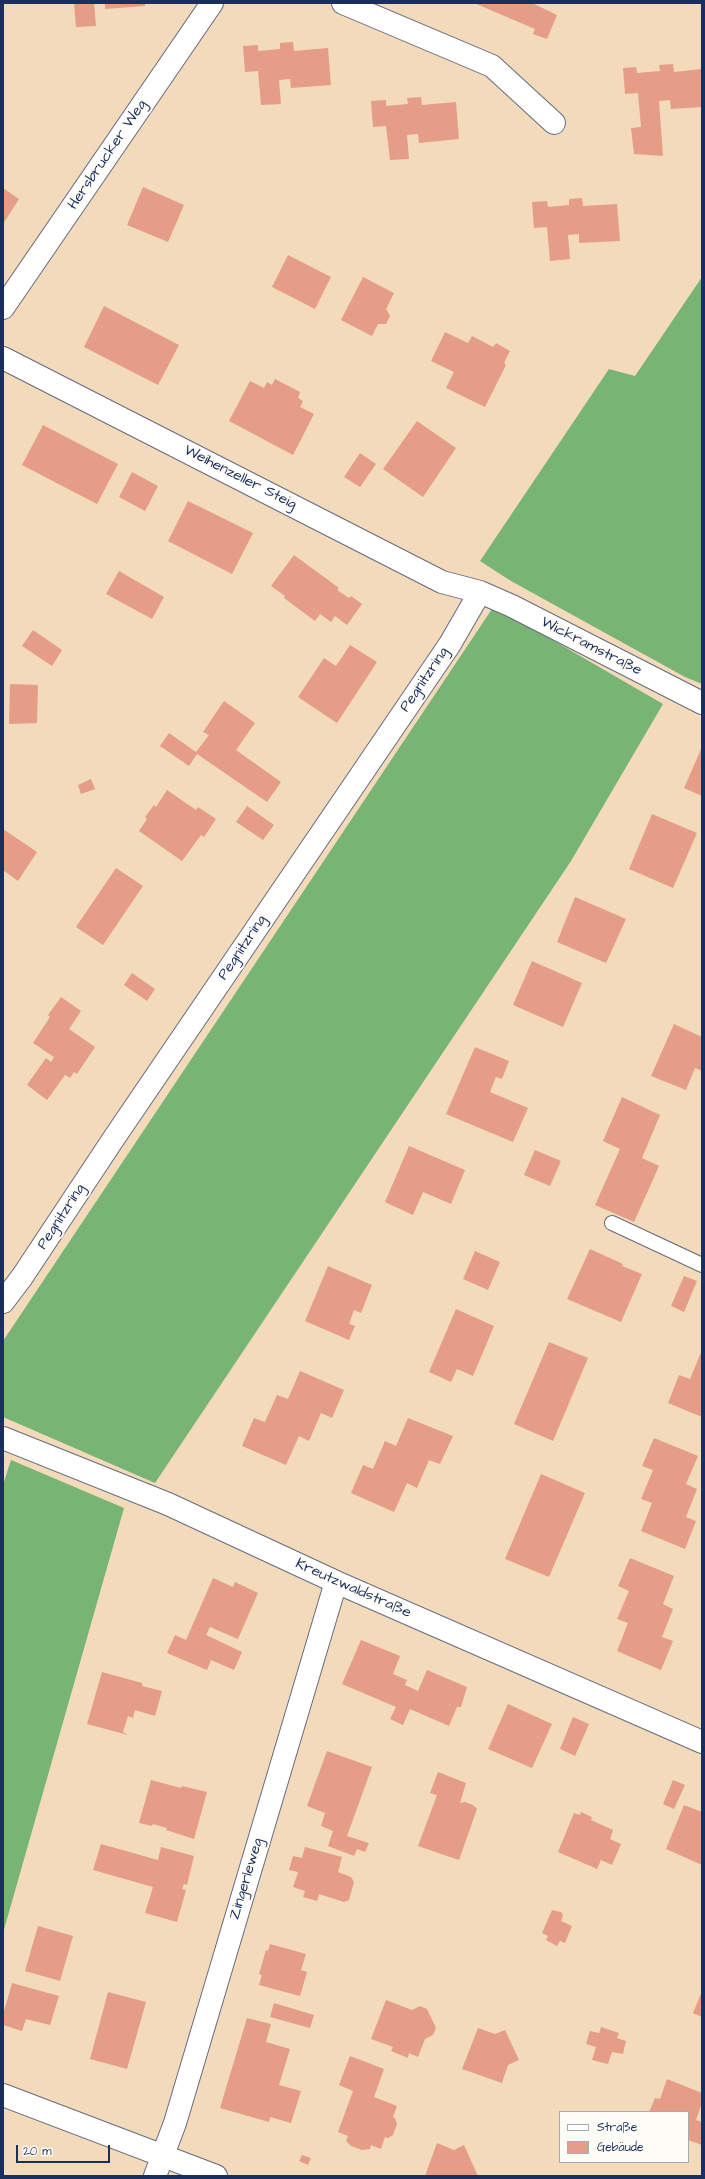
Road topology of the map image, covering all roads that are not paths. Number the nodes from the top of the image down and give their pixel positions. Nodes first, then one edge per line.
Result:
1 (212, 3) edge
2 (343, 3) edge
3 (554, 123) dead end
4 (3, 308) edge
5 (3, 358) edge
6 (480, 592) junction
7 (702, 703) edge
8 (612, 1223) dead end
9 (702, 1265) edge
10 (3, 1302) edge
11 (3, 1438) edge
12 (336, 1582) junction
13 (702, 1742) edge
14 (3, 2095) edge
15 (162, 2154) junction
16 (155, 2176) edge
17 (216, 2176) edge

1 - 4 street, Hersbrucker Weg
2 - 3 street
5 - 6 street, Weihenzeller Steig
6 - 7 street, Wickramstraße
6 - 10 street, Pegnitzring
8 - 9 lane
11 - 12 street, Kreutzwaldstraße
12 - 13 street, Kreutzwaldstraße
12 - 15 street, Zingerleweg
14 - 15 street
15 - 16 street, Zingerleweg
15 - 17 street

